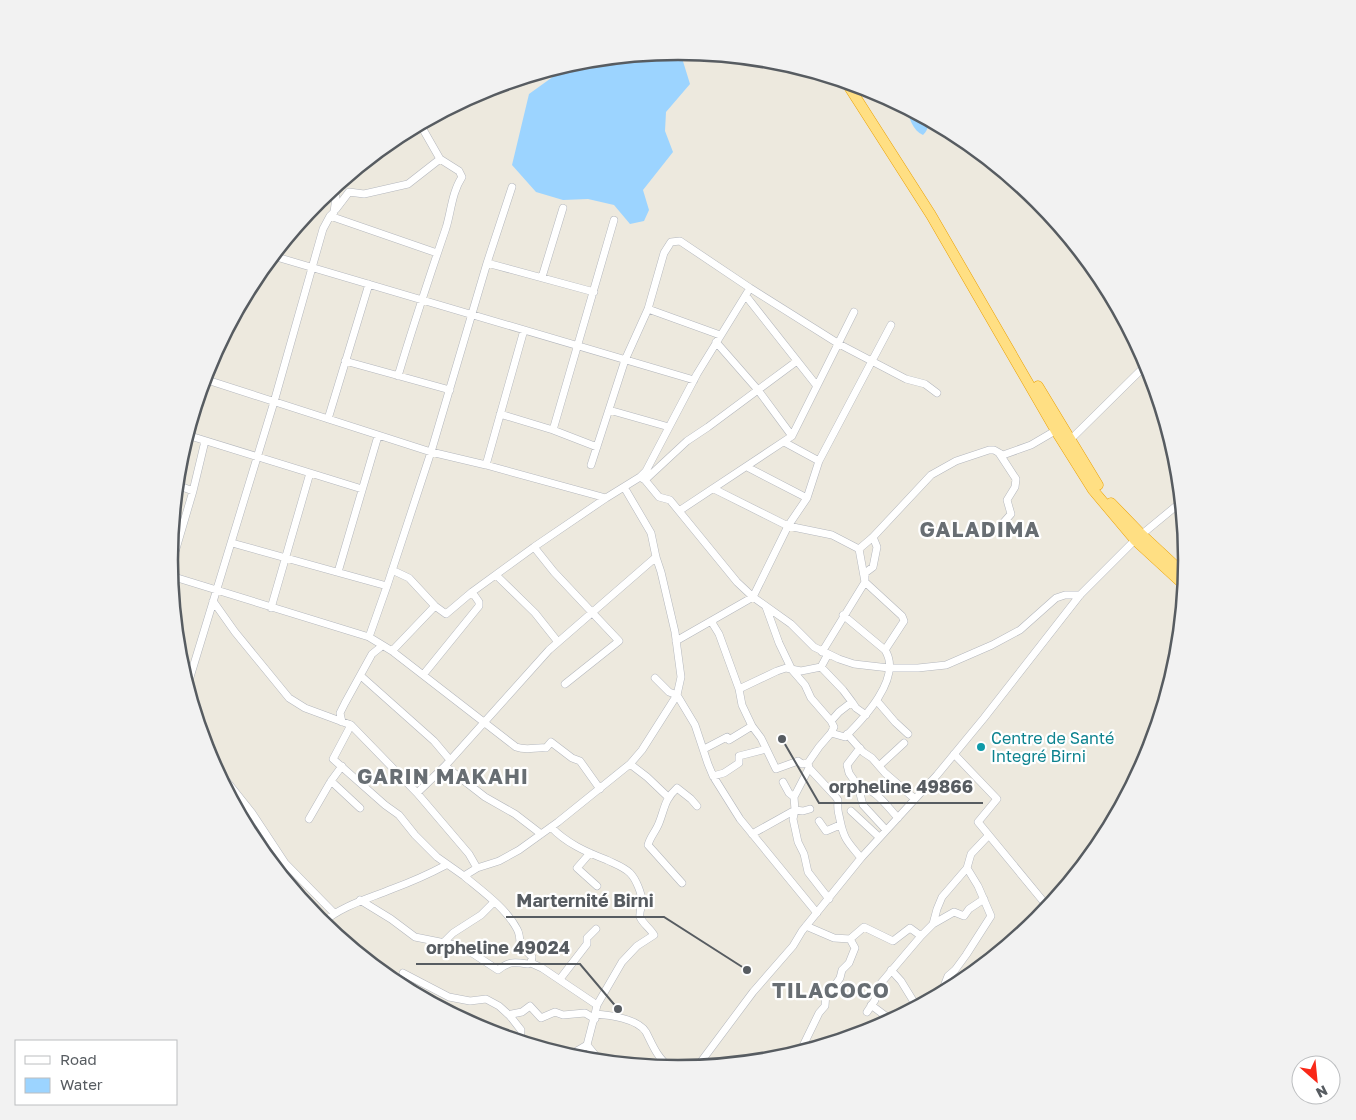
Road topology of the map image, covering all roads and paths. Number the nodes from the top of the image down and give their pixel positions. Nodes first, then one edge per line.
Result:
1 (852, 92) edge
2 (863, 96) edge
3 (423, 130) edge
4 (440, 159) junction
5 (512, 187) dead end
6 (335, 196) edge
7 (563, 208) dead end
8 (332, 214) junction
9 (614, 220) dead end
10 (437, 253) junction
11 (279, 258) edge
12 (487, 263) junction
13 (312, 267) junction
14 (542, 277) junction
15 (369, 284) junction
16 (750, 288) junction
17 (594, 292) junction
18 (746, 296) junction
19 (421, 300) junction
20 (648, 310) junction
21 (854, 312) dead end
22 (473, 315) junction
23 (891, 325) dead end
24 (524, 330) junction
25 (720, 335) junction
26 (716, 342) junction
27 (839, 344) junction
28 (578, 346) junction
29 (625, 360) junction
30 (345, 361) junction
31 (873, 361) junction
32 (797, 362) junction
33 (1141, 370) edge
34 (398, 376) junction
35 (694, 380) junction
36 (211, 381) edge
37 (817, 386) junction
38 (450, 390) junction
39 (758, 390) junction
40 (936, 393) dead end
41 (274, 402) junction
42 (609, 410) junction
43 (500, 414) junction
44 (328, 419) junction
45 (669, 427) junction
46 (1059, 429) junction
47 (553, 430) junction
48 (378, 436) junction
49 (792, 436) junction
50 (194, 437) edge
51 (1070, 440) junction
52 (205, 441) junction
53 (784, 442) junction
54 (597, 447) junction
55 (430, 452) junction
56 (999, 452) junction
57 (1075, 455) junction
58 (258, 456) junction
59 (819, 461) junction
60 (486, 465) junction
61 (591, 465) dead end
62 (747, 467) junction
63 (310, 473) junction
64 (642, 479) junction
65 (183, 487) edge
66 (624, 487) junction
67 (362, 489) junction
68 (714, 489) junction
69 (193, 491) junction
70 (606, 498) junction
71 (807, 498) junction
72 (1175, 507) edge
73 (679, 511) junction
74 (788, 526) junction
75 (997, 530) dead end
76 (873, 537) junction
77 (1138, 537) junction
78 (179, 540) edge
79 (232, 543) junction
80 (534, 547) junction
81 (859, 548) junction
82 (656, 557) junction
83 (284, 558) junction
84 (1178, 569) edge
85 (392, 570) junction
86 (338, 572) junction
87 (496, 575) junction
88 (179, 578) edge
89 (1177, 578) edge
90 (864, 582) junction
91 (387, 586) junction
92 (216, 590) junction
93 (472, 592) junction
94 (1080, 595) junction
95 (753, 597) junction
96 (213, 601) junction
97 (435, 606) junction
98 (765, 606) junction
99 (271, 608) junction
100 (593, 612) junction
101 (843, 615) junction
102 (711, 621) junction
103 (369, 637) junction
104 (676, 641) junction
105 (558, 642) junction
106 (382, 646) junction
107 (885, 650) junction
108 (392, 651) junction
109 (825, 653) junction
110 (821, 667) junction
111 (889, 668) junction
112 (792, 670) junction
113 (191, 673) edge
114 (422, 675) junction
115 (360, 676) junction
116 (655, 678) dead end
117 (565, 684) dead end
118 (739, 689) junction
119 (677, 695) junction
120 (877, 701) junction
121 (852, 702) junction
122 (866, 715) junction
123 (831, 721) junction
124 (342, 722) junction
125 (483, 722) junction
126 (351, 725) junction
127 (752, 726) junction
128 (831, 733) junction
129 (847, 734) junction
130 (908, 734) dead end
131 (904, 743) dead end
132 (860, 748) junction
133 (704, 749) junction
134 (766, 749) junction
135 (954, 754) junction
136 (450, 760) junction
137 (630, 764) junction
138 (342, 766) junction
139 (445, 766) junction
140 (808, 766) junction
141 (879, 766) junction
142 (713, 776) junction
143 (331, 781) junction
144 (783, 782) dead end
145 (858, 786) junction
146 (600, 789) junction
147 (236, 793) edge
148 (418, 793) junction
149 (794, 797) junction
150 (668, 798) junction
151 (915, 799) junction
152 (697, 806) dead end
153 (360, 808) dead end
154 (810, 808) dead end
155 (795, 810) junction
156 (851, 811) dead end
157 (252, 813) junction
158 (249, 816) edge
159 (898, 818) junction
160 (309, 819) dead end
161 (819, 821) dead end
162 (840, 825) junction
163 (551, 827) junction
164 (886, 830) junction
165 (541, 834) junction
166 (752, 834) junction
167 (988, 836) junction
168 (879, 837) junction
169 (590, 853) junction
170 (861, 858) junction
171 (446, 865) junction
172 (477, 868) junction
173 (967, 868) junction
174 (464, 876) junction
175 (682, 883) dead end
176 (597, 886) dead end
177 (829, 899) junction
178 (984, 899) junction
179 (360, 900) junction
180 (494, 902) junction
181 (1043, 902) edge
182 (817, 912) junction
183 (334, 913) junction
184 (328, 918) edge
185 (933, 924) junction
186 (806, 926) junction
187 (596, 929) dead end
188 (921, 936) junction
189 (850, 939) junction
190 (443, 943) junction
191 (531, 963) junction
192 (891, 970) junction
193 (403, 973) dead end
194 (560, 980) junction
195 (946, 982) edge
196 (913, 1001) edge
197 (597, 1005) junction
198 (871, 1005) junction
199 (866, 1012) dead end
200 (884, 1015) edge
201 (510, 1016) junction
202 (595, 1017) junction
203 (521, 1034) edge
204 (805, 1044) edge
205 (587, 1045) junction
206 (579, 1050) edge
207 (593, 1052) edge
208 (661, 1059) edge
209 (703, 1059) edge

1 - 46 highway
2 - 46 highway
3 - 4 street
4 - 8 street
4 - 10 street
5 - 12 street
6 - 8 street
7 - 14 street
8 - 10 street
8 - 13 street
9 - 17 street
10 - 19 street
11 - 13 street
12 - 14 street
12 - 22 street
13 - 15 street
13 - 41 street
14 - 17 street
15 - 19 street
15 - 30 street
16 - 18 street
16 - 20 street
16 - 27 street
17 - 28 street
18 - 25 street
18 - 32 street
19 - 22 street
19 - 34 street
20 - 25 street
20 - 29 street
21 - 27 street
22 - 24 street
22 - 38 street
23 - 31 street
24 - 28 street
24 - 43 street
25 - 26 street
26 - 35 street
26 - 39 street
27 - 31 street
27 - 37 street
28 - 29 street
28 - 47 street
29 - 35 street
29 - 42 street
30 - 34 street
30 - 44 street
31 - 40 street
31 - 59 street
32 - 37 street
32 - 39 street
33 - 51 street
34 - 38 street
35 - 45 street
36 - 41 street
37 - 49 street
38 - 55 street
39 - 49 street
39 - 64 street
41 - 44 street
41 - 58 street
42 - 45 street
42 - 54 street
43 - 47 street
43 - 60 street
44 - 48 street
45 - 64 street
46 - 51 highway
46 - 56 street
46 - 57 highway
47 - 54 street
48 - 55 street
48 - 67 street
49 - 53 street
50 - 52 street
51 - 57 highway
52 - 58 street
52 - 69 street
53 - 59 street
53 - 62 street
54 - 61 street
55 - 60 street
55 - 85 street
56 - 75 street
56 - 76 street
57 - 77 highway
58 - 63 street
58 - 79 street
59 - 71 street
60 - 70 street
62 - 68 street
62 - 71 street
63 - 67 street
63 - 83 street
64 - 66 street
64 - 73 street
65 - 69 street
66 - 70 street
66 - 82 street
67 - 86 street
68 - 73 street
68 - 74 street
69 - 78 street
70 - 80 street
71 - 74 street
72 - 77 street
73 - 95 street
74 - 81 street
74 - 95 street
76 - 81 street
76 - 90 street
77 - 84 highway
77 - 89 highway
77 - 94 street
79 - 83 street
79 - 92 street
80 - 87 street
80 - 100 street
81 - 90 street
82 - 100 street
82 - 104 street
83 - 86 street
83 - 99 street
85 - 91 street
85 - 97 street
86 - 91 street
87 - 93 street
87 - 105 street
88 - 92 street
90 - 101 street
90 - 107 street
91 - 103 street
92 - 96 street
92 - 99 street
93 - 97 street
93 - 114 street
94 - 111 street
94 - 135 street
95 - 98 street
95 - 102 street
96 - 113 street
96 - 124 street
97 - 108 street
98 - 109 street
98 - 112 street
99 - 103 street
100 - 105 street
100 - 117 street
101 - 107 street
101 - 109 street
102 - 104 street
102 - 118 street
103 - 106 street
104 - 119 street
105 - 125 street
106 - 108 street
106 - 115 street
107 - 111 street
108 - 114 street
109 - 110 street
109 - 111 street
110 - 112 street
110 - 121 street
111 - 120 street
112 - 118 street
112 - 123 street
114 - 125 street
115 - 124 street
115 - 136 street
116 - 119 street
118 - 127 street
119 - 133 street
119 - 137 street
120 - 122 street
120 - 130 street
121 - 122 street
121 - 123 street
122 - 129 street
123 - 128 street
124 - 126 street
125 - 136 street
125 - 146 street
126 - 138 street
126 - 148 street
127 - 133 street
127 - 134 street
128 - 129 street
128 - 140 street
129 - 132 street
131 - 141 street
132 - 141 street
132 - 145 street
133 - 142 street
134 - 140 street
134 - 142 street
135 - 151 street
135 - 167 street
136 - 139 street
137 - 146 street
137 - 150 street
138 - 143 street
138 - 171 street
139 - 148 street
139 - 165 street
140 - 149 street
140 - 162 street
141 - 151 street
142 - 166 street
143 - 153 street
143 - 160 street
144 - 149 street
145 - 159 street
145 - 164 street
146 - 163 street
147 - 157 street
148 - 172 street
149 - 155 street
150 - 152 street
150 - 175 street
151 - 159 street
154 - 155 street
155 - 166 street
155 - 177 street
156 - 168 street
157 - 158 street
157 - 183 street
159 - 164 street
161 - 162 street
162 - 170 street
163 - 165 street
163 - 169 street
164 - 168 street
165 - 172 street
166 - 182 street
167 - 173 street
167 - 181 street
168 - 170 street
169 - 176 street
169 - 197 street
170 - 177 street
171 - 174 street
171 - 179 street
172 - 174 street
173 - 178 street
173 - 185 street
174 - 180 street
177 - 182 street
178 - 185 street
178 - 195 street
179 - 183 street
179 - 190 street
180 - 190 street
180 - 191 street
182 - 186 street
183 - 184 street
185 - 188 street
186 - 189 street
186 - 209 street
187 - 194 street
188 - 189 street
188 - 192 street
189 - 204 street
190 - 191 street
191 - 194 street
192 - 196 street
192 - 198 street
193 - 201 street
194 - 197 street
197 - 202 street
198 - 199 street
198 - 200 street
201 - 202 street
201 - 203 street
202 - 205 street
202 - 208 street
205 - 206 street
205 - 207 street

